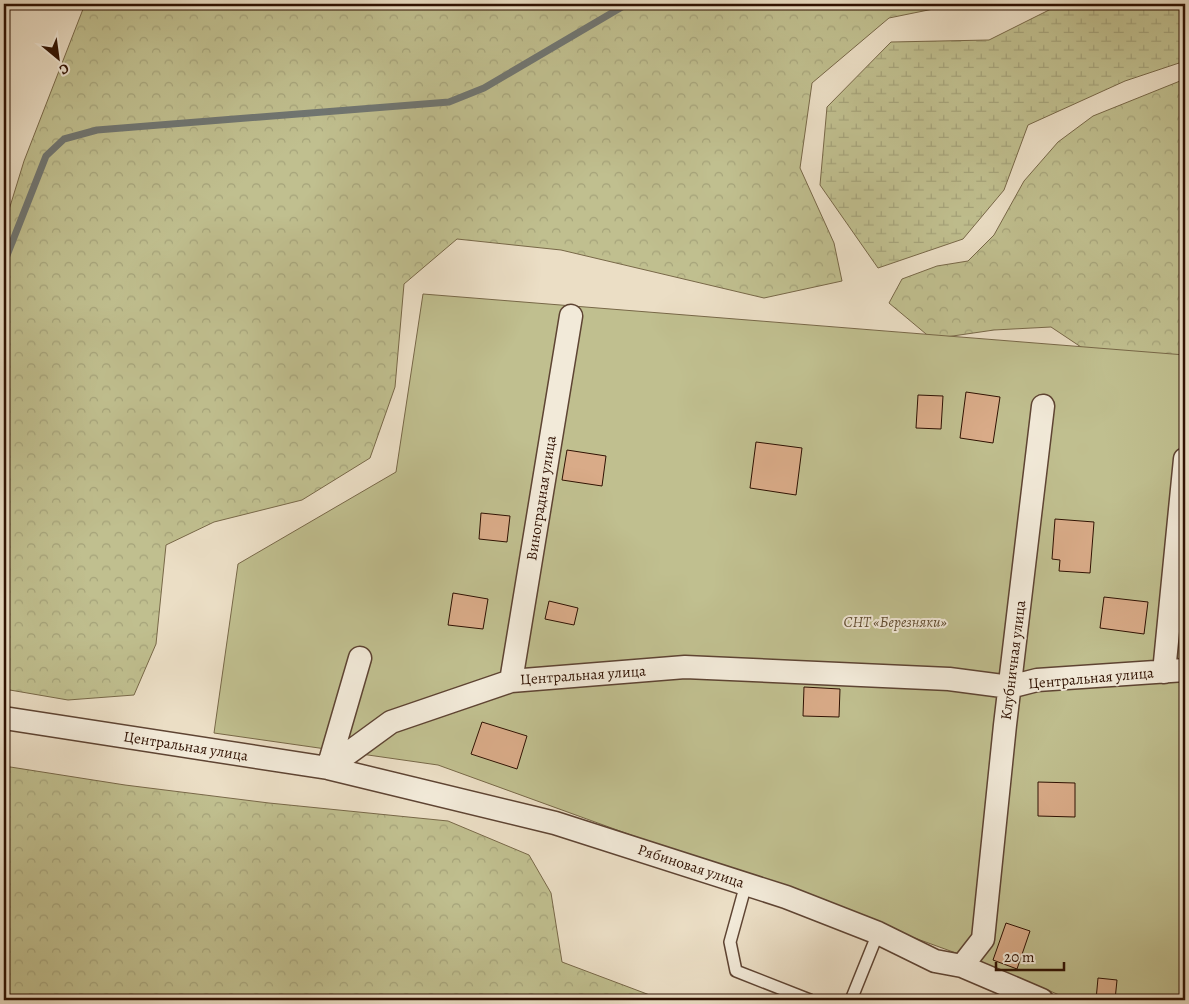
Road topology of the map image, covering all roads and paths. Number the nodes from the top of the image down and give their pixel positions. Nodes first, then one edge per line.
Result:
1 (571, 316) dead end
2 (1043, 406) dead end
3 (1185, 460) edge
4 (360, 658) dead end
5 (1175, 671) edge
6 (511, 681) junction
7 (1010, 687) junction
8 (4, 718) edge
9 (328, 768) junction
10 (746, 884) junction
11 (878, 933) junction
12 (962, 966) junction
13 (810, 1000) edge
14 (851, 1000) edge
15 (1042, 1000) edge

1 - 6 street, Виноградная улица
2 - 7 street, Клубничная улица
3 - 5 street
4 - 9 street
5 - 7 street, Центральная улица
6 - 7 street, Центральная улица
6 - 9 street, Центральная улица
7 - 12 street, Клубничная улица
8 - 9 street, Центральная улица
9 - 10 street, Рябиновая улица
10 - 11 street, Рябиновая улица
10 - 13 lane
11 - 12 street, Рябиновая улица
11 - 14 lane
12 - 15 street, Рябиновая улица

